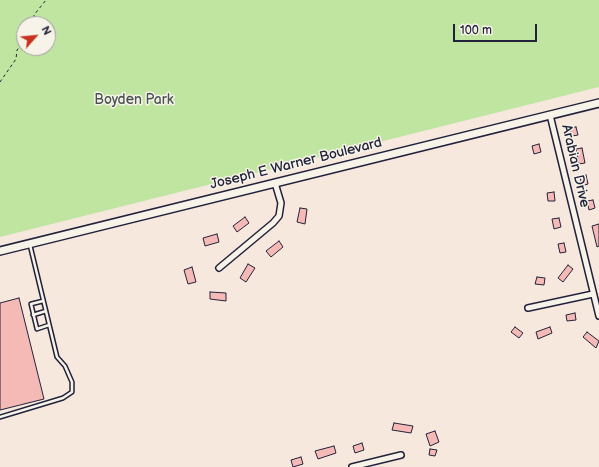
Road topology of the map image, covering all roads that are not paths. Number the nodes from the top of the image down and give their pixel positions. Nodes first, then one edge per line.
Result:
1 (599, 103) edge
2 (550, 115) junction
3 (275, 183) junction
4 (30, 244) junction
5 (0, 251) edge
6 (219, 268) dead end
7 (593, 294) junction
8 (43, 301) junction
9 (528, 308) dead end
10 (46, 312) junction
11 (33, 315) junction
12 (599, 316) edge
13 (49, 326) junction
14 (0, 417) edge
15 (402, 455) dead end
16 (352, 467) edge

1 - 2 main road, Joseph E Warner Boulevard
2 - 3 main road, Joseph E Warner Boulevard
2 - 7 street, Arabian Drive
3 - 4 main road, Joseph E Warner Boulevard
3 - 6 street
4 - 5 main road, Joseph E Warner Boulevard
4 - 8 lane
7 - 9 street
7 - 12 street, Arabian Drive
8 - 10 lane
8 - 11 lane
10 - 11 lane
10 - 13 lane
11 - 13 lane
13 - 14 lane
15 - 16 street

